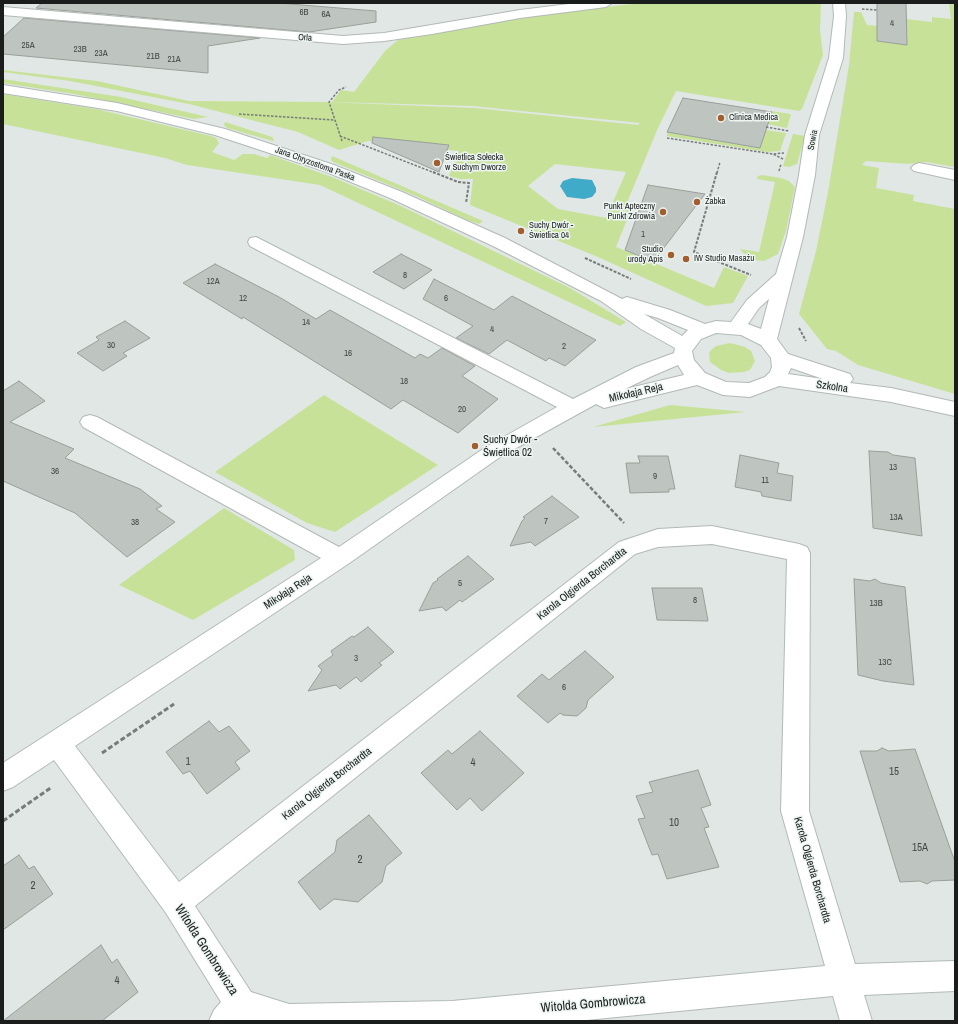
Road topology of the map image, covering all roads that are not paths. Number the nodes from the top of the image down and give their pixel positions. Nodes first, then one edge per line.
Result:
1 (606, 3) edge
2 (839, 3) edge
3 (3, 10) edge
4 (3, 89) edge
5 (919, 168) dead end
6 (955, 175) edge
7 (256, 242) dead end
8 (783, 277) junction
9 (607, 297) junction
10 (736, 328) junction
11 (704, 330) junction
12 (767, 340) junction
13 (685, 351) junction
14 (781, 358) junction
15 (698, 378) junction
16 (774, 379) junction
17 (891, 395) junction
18 (573, 407) junction
19 (955, 409) edge
20 (90, 422) dead end
21 (340, 558) junction
22 (57, 743) junction
23 (3, 778) edge
24 (176, 903) junction
25 (955, 976) edge
26 (844, 980) junction
27 (233, 1013) edge
28 (452, 1019) edge
29 (856, 1021) edge

1 - 3 street, Orla
2 - 8 street, Sowia
4 - 9 street, Jana Chryzostoma Paska
5 - 6 street
7 - 18 street
8 - 10 street
8 - 12 street, Sowia
9 - 11 street, Jana Chryzostoma Paska
9 - 13 street, Jana Chryzostoma Paska
10 - 11 street
10 - 12 street
11 - 13 street
12 - 14 street
13 - 15 street
13 - 18 street, Mikołaja Reja
14 - 16 street
14 - 17 street, Szkolna
15 - 16 street
15 - 18 street, Mikołaja Reja
16 - 17 street, Szkolna
17 - 19 street, Szkolna
18 - 21 street, Mikołaja Reja
20 - 21 street
21 - 22 street, Mikołaja Reja
22 - 23 street, Mikołaja Reja
22 - 24 street, Witolda Gombrowicza
24 - 26 street, Karola Olgierda Borchardta
24 - 27 street, Witolda Gombrowicza
25 - 26 street, Witolda Gombrowicza
26 - 28 street, Witolda Gombrowicza
26 - 29 street, Karola Olgierda Borchardta
27 - 28 street, Witolda Gombrowicza

